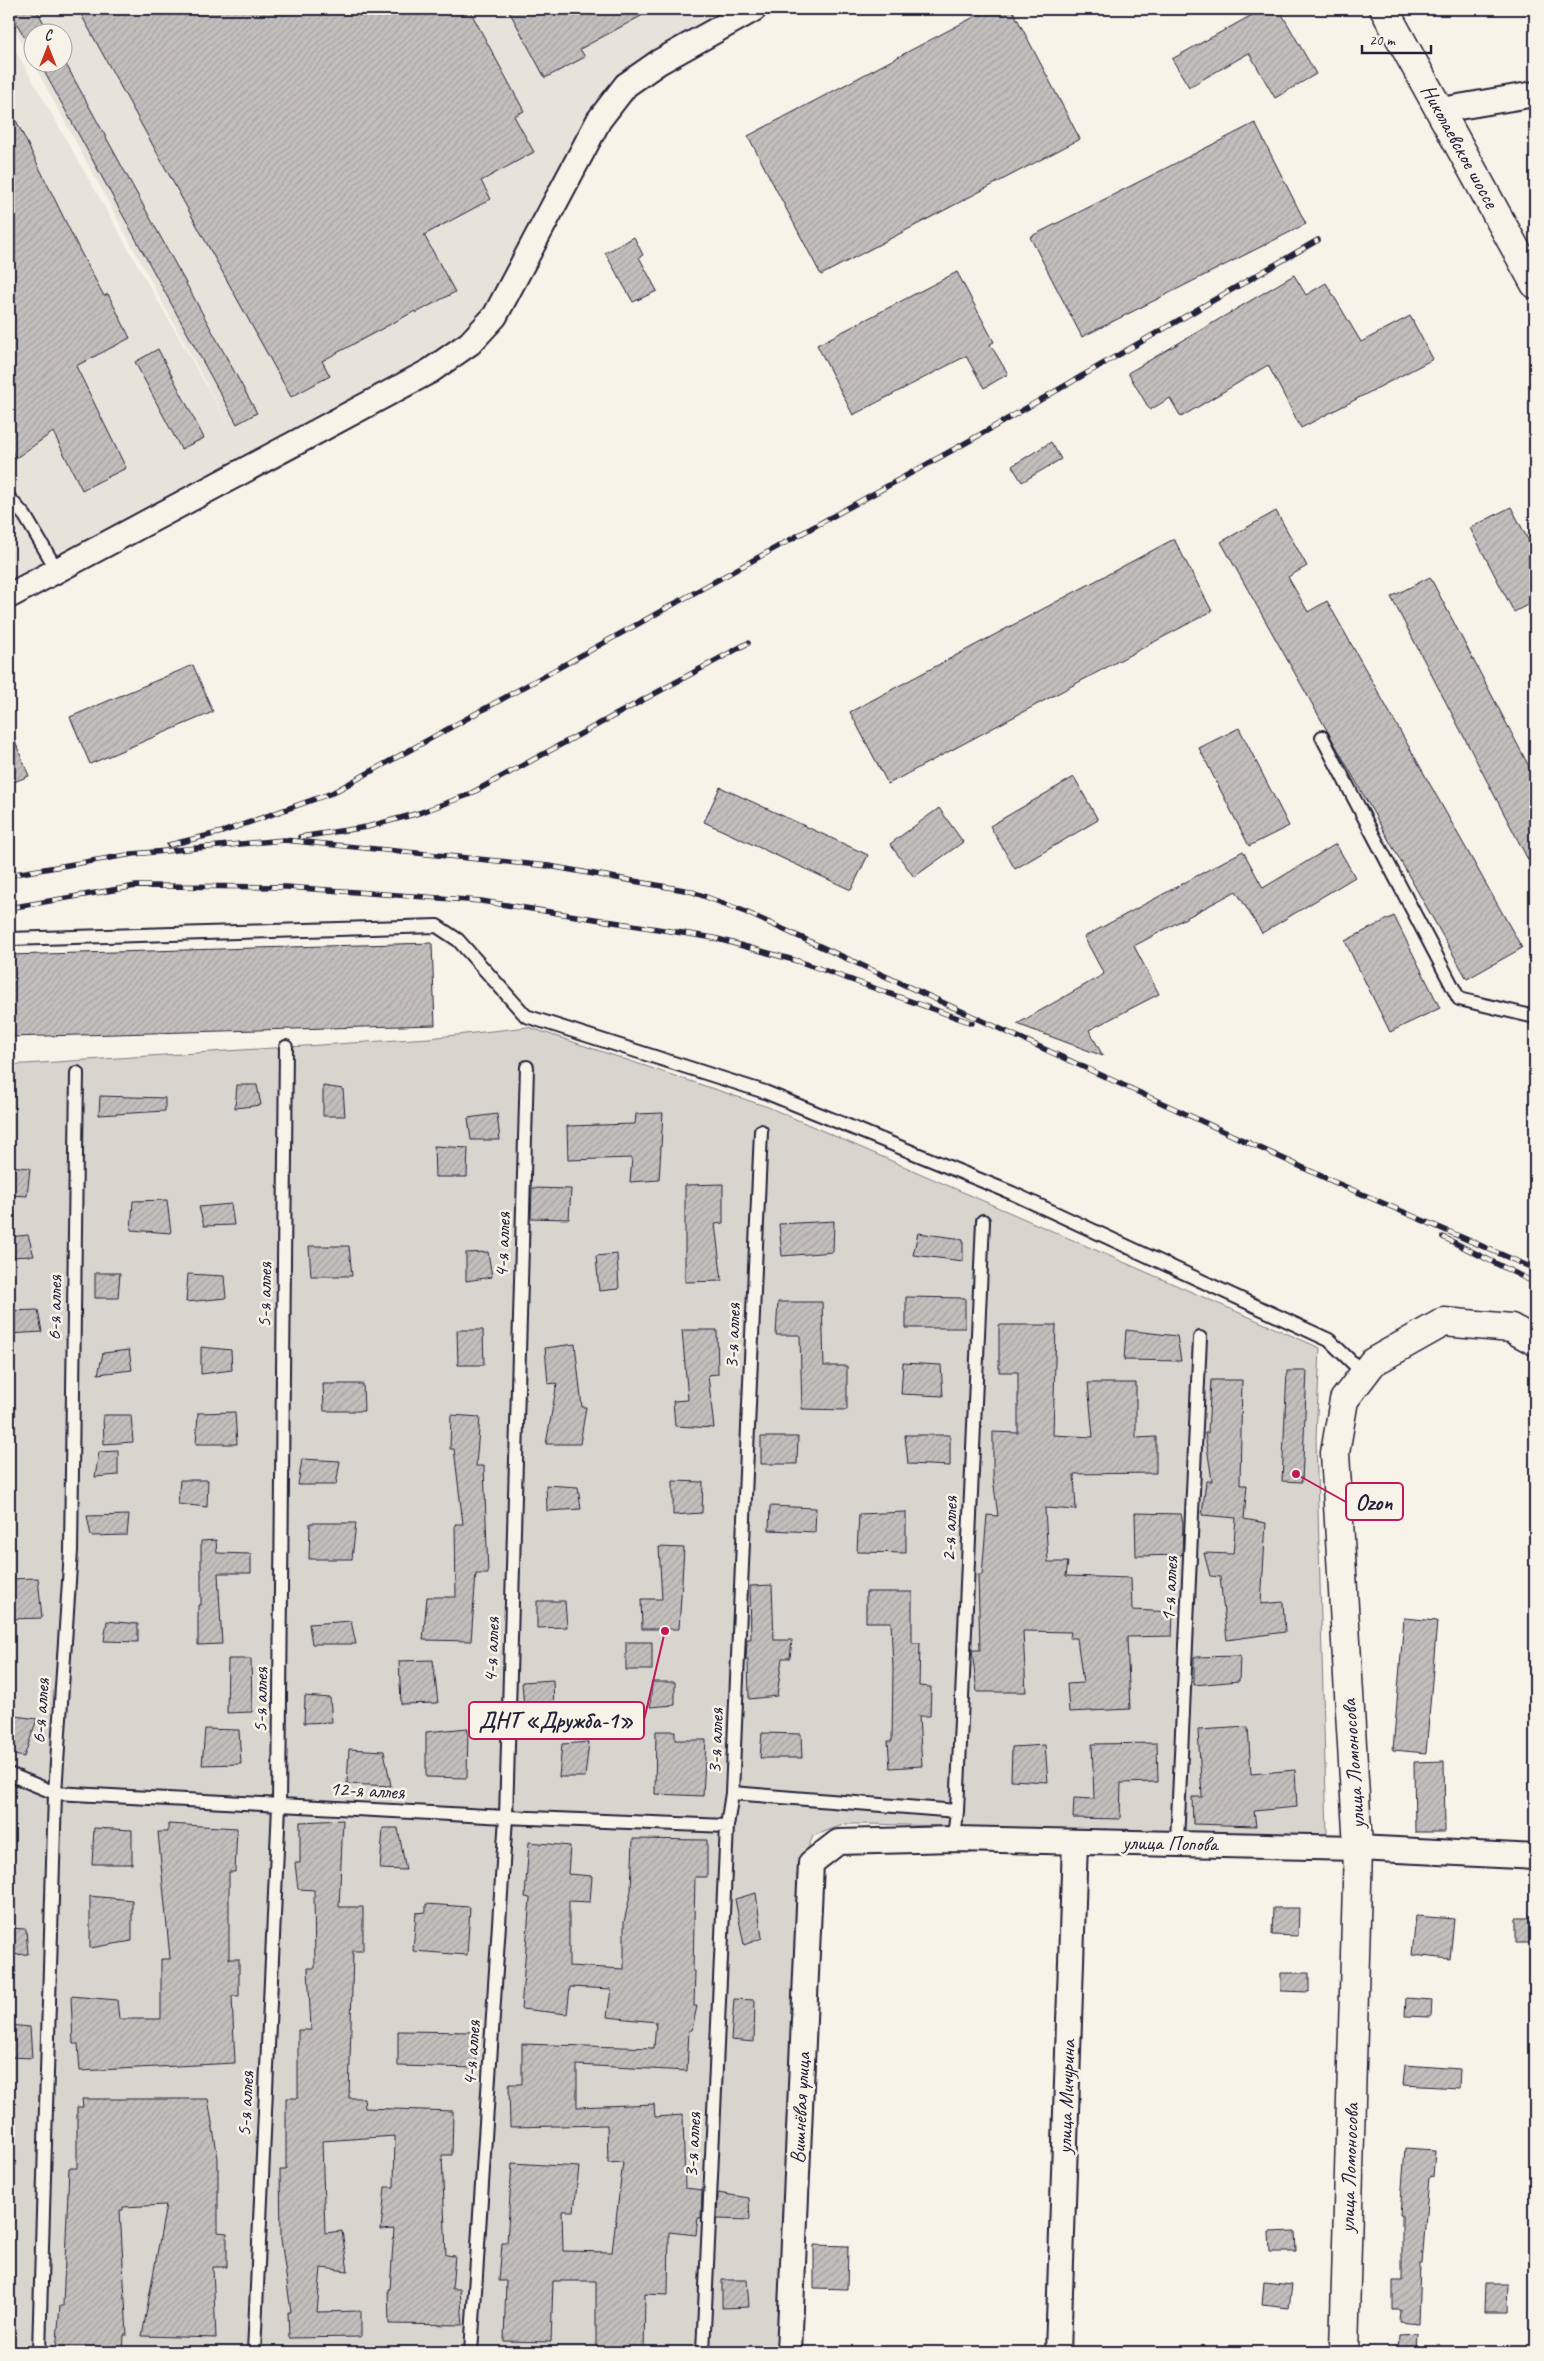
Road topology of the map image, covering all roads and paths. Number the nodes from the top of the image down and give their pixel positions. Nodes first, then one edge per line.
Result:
1 (754, 9) edge
2 (1384, 9) edge
3 (1535, 94) edge
4 (1441, 110) junction
5 (1535, 284) edge
6 (9, 498) edge
7 (57, 570) junction
8 (9, 596) edge
9 (1322, 737) dead end
10 (9, 940) edge
11 (1535, 1017) edge
12 (286, 1047) dead end
13 (527, 1067) dead end
14 (77, 1073) dead end
15 (761, 1131) dead end
16 (983, 1221) dead end
17 (1200, 1338) dead end
18 (1535, 1341) edge
19 (1364, 1374) junction
20 (9, 1774) edge
21 (55, 1793) junction
22 (732, 1793) junction
23 (278, 1806) junction
24 (957, 1811) junction
25 (506, 1817) junction
26 (727, 1826) junction
27 (954, 1839) junction
28 (1074, 1842) junction
29 (1177, 1842) junction
30 (1358, 1848) junction
31 (1535, 1857) edge
32 (811, 1863) joint
33 (40, 2352) edge
34 (254, 2352) edge
35 (471, 2352) edge
36 (703, 2352) edge
37 (789, 2352) edge
38 (1058, 2352) edge
39 (1344, 2352) edge

1 - 7 street
2 - 4 street, Николаевское шоссе
3 - 4 street
4 - 5 street, Николаевское шоссе
6 - 7 lane
7 - 8 street
9 - 11 lane
10 - 19 lane
12 - 23 lane, 5-я аллея
13 - 25 lane, 4-я аллея
14 - 21 lane, 6-я аллея
15 - 22 lane, 3-я аллея
16 - 24 lane, 2-я аллея
17 - 29 lane, 1-я аллея
18 - 19 street, улица Ломоносова
19 - 30 street, улица Ломоносова
20 - 21 lane, 12-я аллея
21 - 23 lane, 12-я аллея
21 - 33 lane, 6-я аллея
22 - 24 lane
22 - 26 lane, 3-я аллея
23 - 25 lane, 12-я аллея
23 - 34 lane, 5-я аллея
24 - 27 lane, 2-я аллея
25 - 26 lane, 12-я аллея
25 - 35 lane, 4-я аллея
26 - 36 lane, 3-я аллея
27 - 28 street, улица Попова
27 - 32 street, улица Попова
28 - 29 street, улица Попова
28 - 38 street, улица Мичурина
29 - 30 street, улица Попова
30 - 31 street, улица Попова
30 - 39 street, улица Ломоносова
32 - 37 street, Вишнёвая улица

